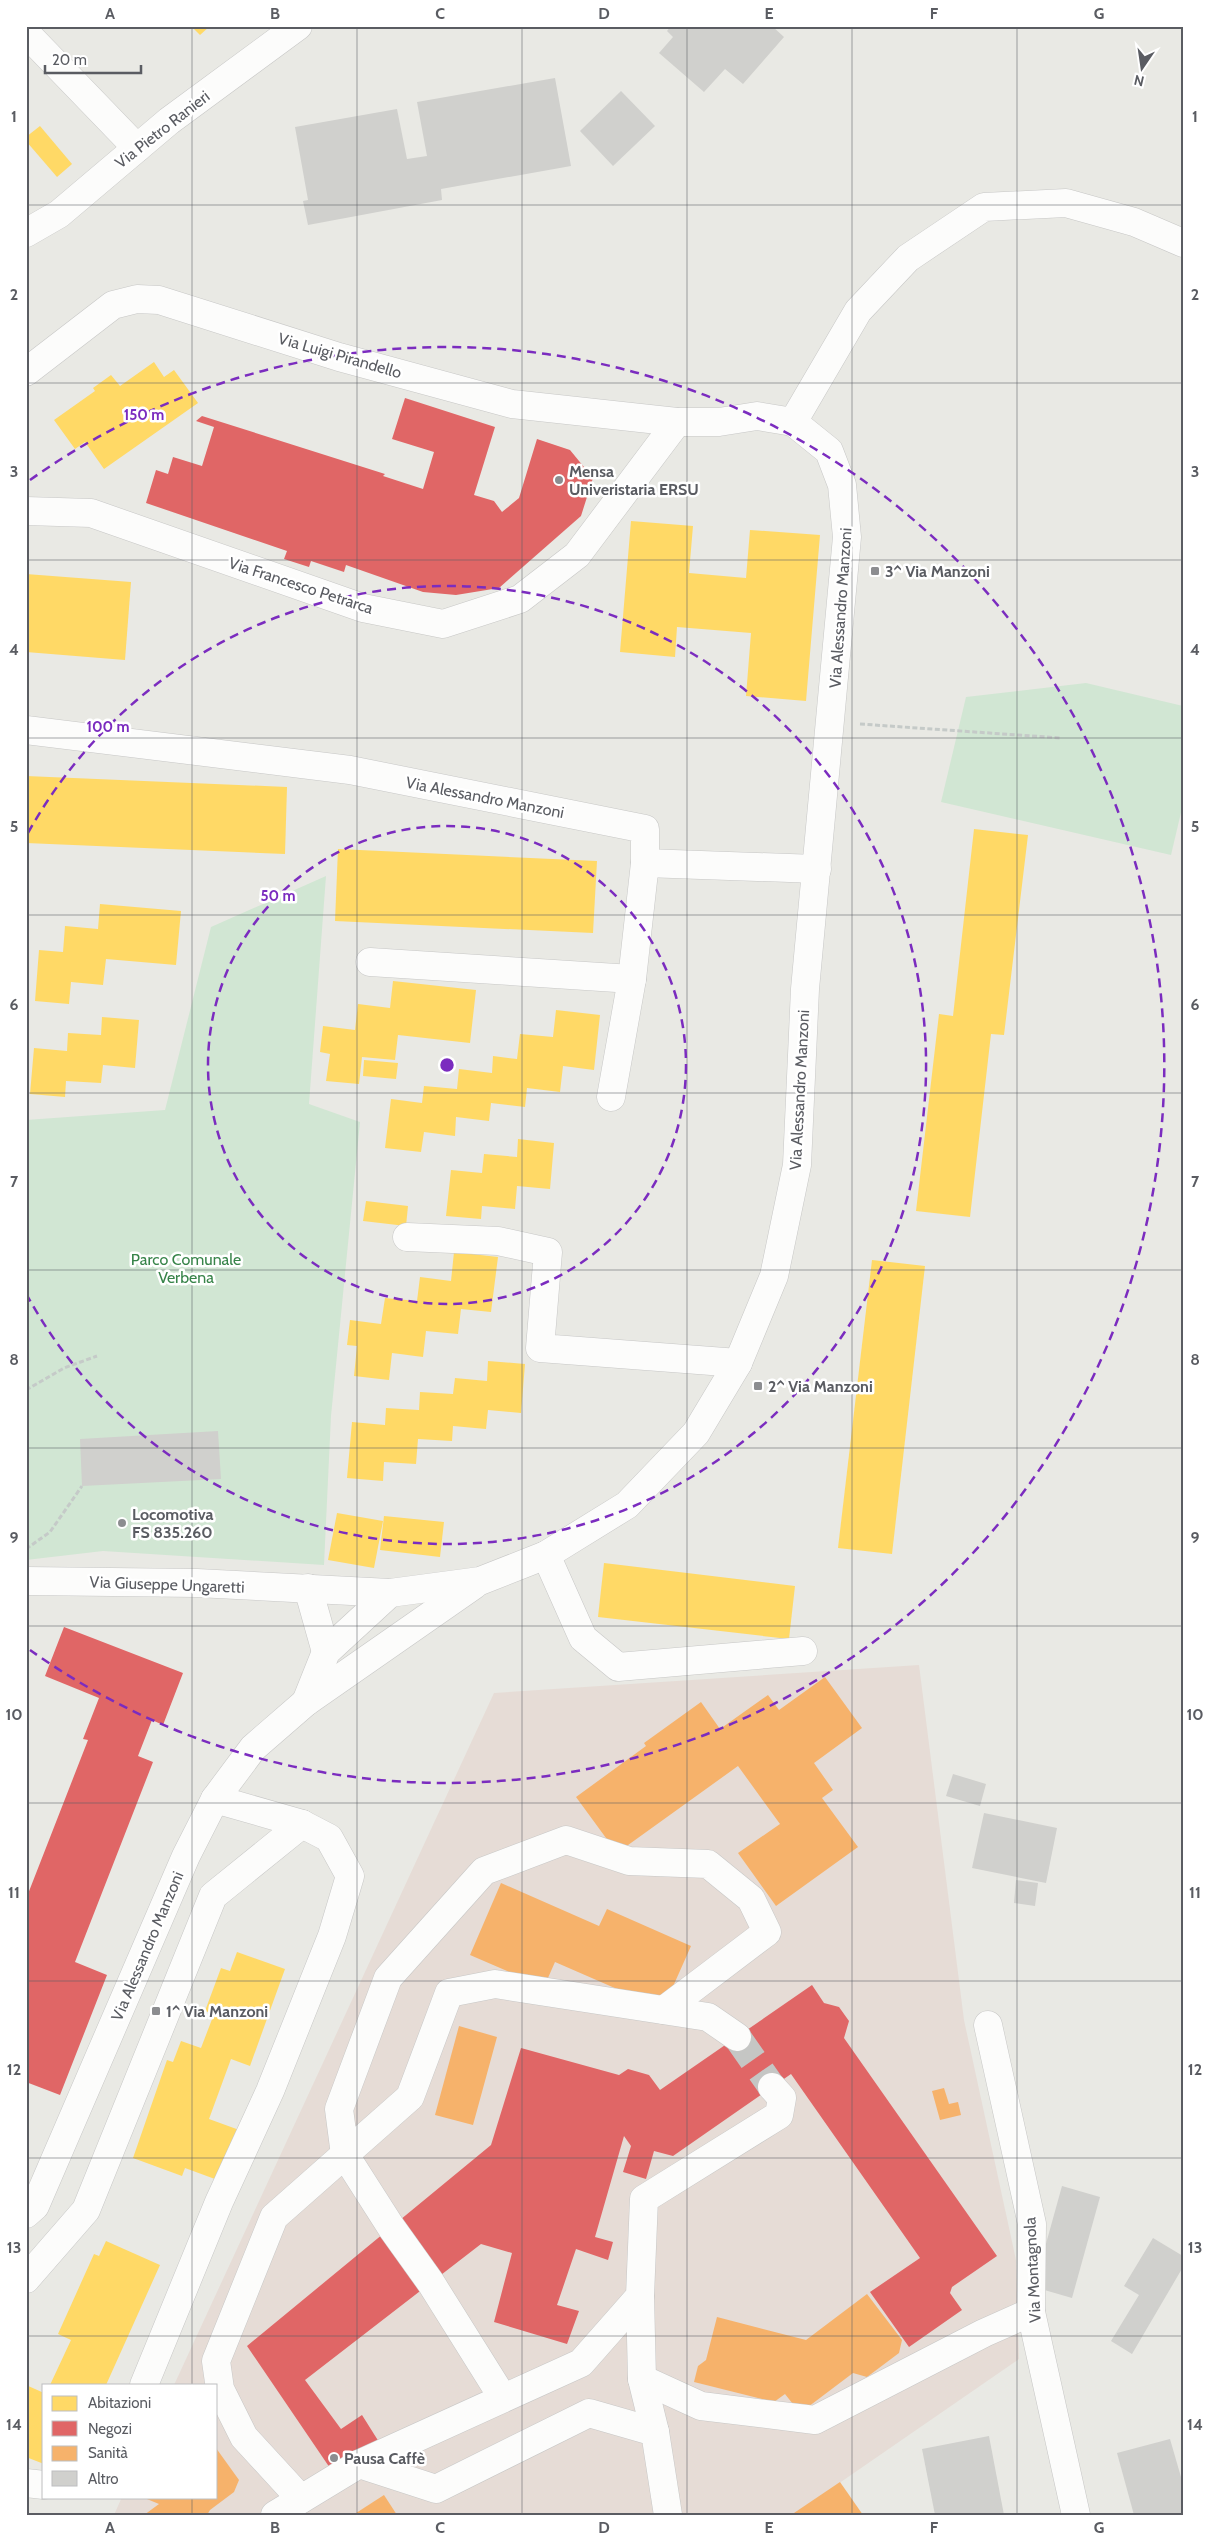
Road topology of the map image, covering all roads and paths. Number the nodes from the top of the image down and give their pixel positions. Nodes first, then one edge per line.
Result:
1 (298, 26) edge
2 (26, 33) edge
3 (137, 148) junction
4 (26, 233) edge
5 (1183, 243) edge
6 (26, 372) edge
7 (677, 422) junction
8 (793, 422) junction
9 (26, 511) edge
10 (832, 722) junction
11 (26, 730) edge
12 (1062, 738) dead end
13 (644, 863) junction
14 (817, 869) junction
15 (370, 962) dead end
16 (632, 979) junction
17 (611, 1097) dead end
18 (407, 1237) dead end
19 (97, 1356) dead end
20 (738, 1363) junction
21 (26, 1390) edge
22 (82, 1486) dead end
23 (26, 1549) edge
24 (546, 1556) junction
25 (27, 1576) edge
26 (480, 1581) junction
27 (308, 1588) junction
28 (390, 1594) junction
29 (380, 1650) junction
30 (803, 1651) dead end
31 (326, 1652) junction
32 (306, 1702) junction
33 (215, 1799) junction
34 (302, 1824) junction
35 (664, 2010) junction
36 (988, 2025) dead end
37 (737, 2037) tunnel mouth
38 (772, 2087) tunnel mouth
39 (345, 2155) junction
40 (26, 2214) edge
41 (26, 2279) edge
42 (640, 2296) junction
43 (1030, 2312) junction
44 (642, 2379) junction
45 (144, 2384) edge
46 (503, 2398) junction
47 (655, 2432) junction
48 (359, 2464) junction
49 (26, 2483) edge
50 (42, 2484) edge
51 (301, 2499) junction
52 (275, 2515) edge
53 (668, 2515) edge
54 (1076, 2515) edge

1 - 3 street, Via Pietro Ranieri
2 - 3 street
3 - 4 street, Via Pietro Ranieri
5 - 8 street
6 - 7 street, Via Luigi Pirandello
7 - 8 street
7 - 9 street, Via Francesco Petrarca
8 - 10 street, Via Alessandro Manzoni
10 - 12 path
10 - 14 street, Via Alessandro Manzoni
11 - 13 street, Via Alessandro Manzoni
13 - 14 street
13 - 16 street, Via Alessandro Manzoni
14 - 20 street, Via Alessandro Manzoni
15 - 16 street
16 - 17 street, Via Alessandro Manzoni
18 - 20 street
19 - 21 path
20 - 24 street, Via Alessandro Manzoni
22 - 23 path
24 - 26 street, Via Alessandro Manzoni
24 - 30 street
25 - 27 street, Via Giuseppe Ungaretti
26 - 28 street, Via Alessandro Manzoni
26 - 29 street, Via Alessandro Manzoni
27 - 28 street, Via Giuseppe Ungaretti
27 - 31 street
28 - 29 street
28 - 31 street, Via Alessandro Manzoni
29 - 32 street, Via Alessandro Manzoni
31 - 32 street, Via Alessandro Manzoni
32 - 33 street, Via Alessandro Manzoni
33 - 34 street
33 - 40 street, Via Alessandro Manzoni
34 - 41 street
34 - 45 street
35 - 37 street
35 - 39 street
35 - 39 street
36 - 43 street, Via Montagnola
38 - 42 street
39 - 46 street
39 - 51 street
42 - 44 street
42 - 46 street
43 - 44 street
43 - 54 street, Via Montagnola
44 - 47 street
46 - 48 street
47 - 48 street
47 - 53 street
48 - 51 street
49 - 50 street
51 - 52 street

